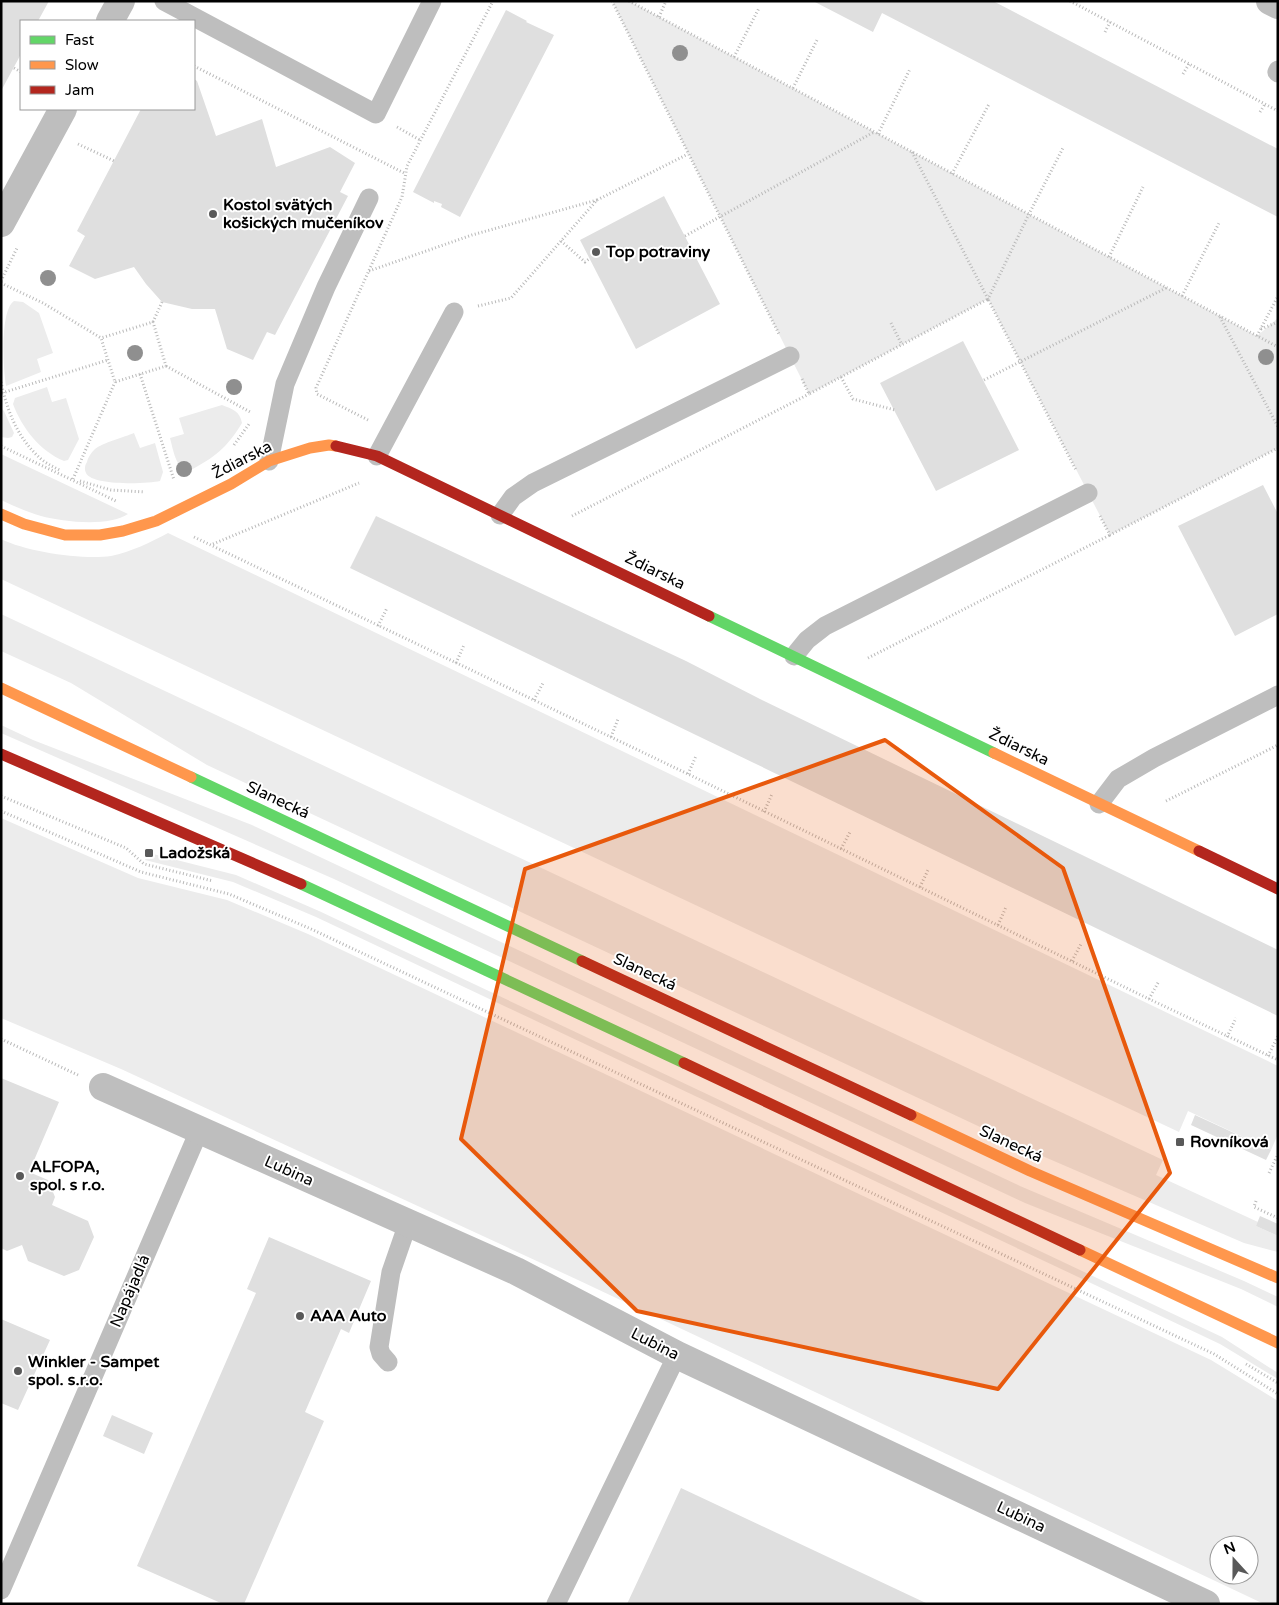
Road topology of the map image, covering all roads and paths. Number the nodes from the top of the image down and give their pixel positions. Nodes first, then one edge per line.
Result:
1 (121, 1) edge
2 (164, 1) edge
3 (432, 1) edge
4 (492, 1) edge
5 (612, 1) edge
6 (629, 1) edge
7 (666, 1) edge
8 (1070, 1) edge
9 (1270, 1) edge
10 (1278, 6) edge
11 (759, 8) dead end
12 (659, 17) junction
13 (111, 20) edge
14 (1110, 22) junction
15 (1105, 32) dead end
16 (818, 40) dead end
17 (734, 57) junction
18 (1189, 64) junction
19 (195, 67) edge
20 (14, 68) dead end
21 (910, 69) dead end
22 (20, 71) edge
23 (1183, 74) dead end
24 (793, 88) junction
25 (989, 104) dead end
26 (1265, 104) junction
27 (62, 110) edge
28 (1278, 111) edge
29 (1260, 112) dead end
30 (876, 133) junction
31 (70, 140) dead end
32 (1063, 148) dead end
33 (912, 152) junction
34 (688, 154) junction
35 (114, 161) dead end
36 (406, 174) junction
37 (952, 174) junction
38 (1143, 187) dead end
39 (369, 198) dead end
40 (597, 200) junction
41 (1029, 214) junction
42 (721, 217) junction
43 (1, 223) edge
44 (1218, 223) dead end
45 (684, 236) dead end
46 (561, 241) junction
47 (1109, 257) junction
48 (589, 259) dead end
49 (369, 272) junction
50 (1, 283) edge
51 (326, 287) junction
52 (1167, 288) junction
53 (1182, 296) junction
54 (1278, 296) edge
55 (988, 299) junction
56 (162, 302) dead end
57 (454, 312) joint
58 (1220, 316) junction
59 (153, 322) junction
60 (1278, 322) edge
61 (891, 323) dead end
62 (1260, 329) junction
63 (1257, 336) junction
64 (101, 338) junction
65 (902, 345) junction
66 (1278, 347) edge
67 (790, 356) junction
68 (108, 360) junction
69 (1020, 361) junction
70 (166, 366) junction
71 (140, 374) junction
72 (841, 377) junction
73 (984, 380) dead end
74 (1, 382) edge
75 (114, 382) junction
76 (2, 393) edge
77 (809, 394) junction
78 (895, 410) dead end
79 (1278, 427) edge
80 (390, 431) junction
81 (1, 446) edge
82 (1278, 448) edge
83 (230, 450) dead end
84 (376, 456) junction
85 (269, 461) junction
86 (74, 479) junction
87 (176, 487) dead end
88 (147, 492) dead end
89 (1088, 493) junction
90 (1, 514) edge
91 (500, 514) junction
92 (156, 521) junction
93 (538, 533) junction
94 (1110, 535) junction
95 (387, 608) dead end
96 (378, 626) junction
97 (464, 645) dead end
98 (794, 656) junction
99 (456, 663) junction
100 (845, 681) junction
101 (543, 683) dead end
102 (1, 688) edge
103 (1278, 695) edge
104 (534, 700) junction
105 (618, 719) dead end
106 (611, 737) junction
107 (1278, 746) edge
108 (1, 754) edge
109 (696, 756) dead end
110 (688, 774) junction
111 (772, 794) dead end
112 (1099, 804) junction
113 (1, 811) edge
114 (764, 812) junction
115 (1138, 821) junction
116 (850, 832) dead end
117 (841, 849) junction
118 (928, 870) dead end
119 (920, 888) junction
120 (1278, 889) edge
121 (1006, 907) dead end
122 (998, 925) junction
123 (1081, 944) dead end
124 (1072, 961) junction
125 (1159, 981) dead end
126 (1149, 999) junction
127 (1236, 1018) dead end
128 (1278, 1036) edge
129 (1227, 1037) junction
130 (1, 1039) edge
131 (1268, 1056) junction
132 (1278, 1060) edge
133 (103, 1087) joint
134 (199, 1131) junction
135 (1278, 1154) edge
136 (1269, 1173) dead end
137 (1256, 1201) dead end
138 (1278, 1218) edge
139 (408, 1223) junction
140 (1278, 1278) edge
141 (1278, 1343) edge
142 (677, 1355) junction
143 (388, 1362) dead end
144 (1278, 1394) edge
145 (1, 1590) edge
146 (556, 1604) edge
147 (1206, 1604) edge

1 - 13 street
2 - 3 lane
4 - 36 path
5 - 34 path
6 - 12 path
7 - 12 path
8 - 14 path
9 - 10 street
11 - 17 path
12 - 17 path
14 - 15 path
14 - 18 path
16 - 24 path
17 - 24 path
18 - 23 path
18 - 26 path
19 - 36 path
20 - 22 path
21 - 30 path
24 - 30 path
25 - 37 path
26 - 28 path
26 - 29 path
27 - 43 street
30 - 33 path
30 - 42 path
31 - 35 path
32 - 41 path
33 - 37 path
33 - 55 path
34 - 40 path
34 - 42 path
36 - 49 path
37 - 41 path
38 - 47 path
39 - 51 lane
40 - 46 path
40 - 49 path
41 - 47 path
41 - 55 path
42 - 45 path
42 - 67 path
44 - 53 path
46 - 48 path
46 - 57 path
47 - 52 path
49 - 51 path
49 - 80 path
50 - 64 path
51 - 85 lane
52 - 53 path
52 - 69 path
53 - 58 path
54 - 62 path
55 - 65 path
55 - 69 path
56 - 59 path
57 - 80 lane
58 - 63 path
58 - 79 path
59 - 64 path
59 - 70 path
60 - 62 path
61 - 65 path
62 - 63 path
63 - 66 path
64 - 68 path
65 - 72 path
67 - 77 path
67 - 91 lane
68 - 75 path
68 - 76 path
69 - 73 path
69 - 89 path
70 - 71 path
70 - 83 path
71 - 75 path
71 - 87 path
72 - 77 path
72 - 78 path
74 - 76 path
75 - 86 path
76 - 86 path
77 - 93 path
80 - 84 lane
81 - 86 path
82 - 94 path
84 - 85 main road, Ždiarska
84 - 91 main road, Ždiarska
85 - 92 main road, Ždiarska
86 - 88 path
86 - 92 path
89 - 94 path
89 - 98 lane
90 - 92 main road, Ždiarska
91 - 93 main road, Ždiarska
92 - 96 path
93 - 98 main road, Ždiarska
94 - 100 path
95 - 96 path
96 - 99 path
97 - 99 path
98 - 100 main road, Ždiarska
99 - 104 path
100 - 112 main road, Ždiarska
101 - 104 path
102 - 140 main road, Slanecká
103 - 112 lane
104 - 106 path
105 - 106 path
106 - 110 path
107 - 115 path
108 - 141 main road
109 - 110 path
110 - 114 path
111 - 114 path
112 - 115 main road, Ždiarska
113 - 144 path
114 - 117 path
115 - 120 main road, Ždiarska
116 - 117 path
117 - 119 path
118 - 119 path
119 - 122 path
121 - 122 path
122 - 124 path
123 - 124 path
124 - 126 path
125 - 126 path
126 - 129 path
127 - 129 path
128 - 131 path
129 - 131 path
130 - 133 path
131 - 132 path
133 - 134 street, Lubina
134 - 139 street, Lubina
134 - 145 lane, Napájadlá
135 - 136 path
137 - 138 path
139 - 142 street, Lubina
139 - 143 lane
142 - 146 lane
142 - 147 street, Lubina

